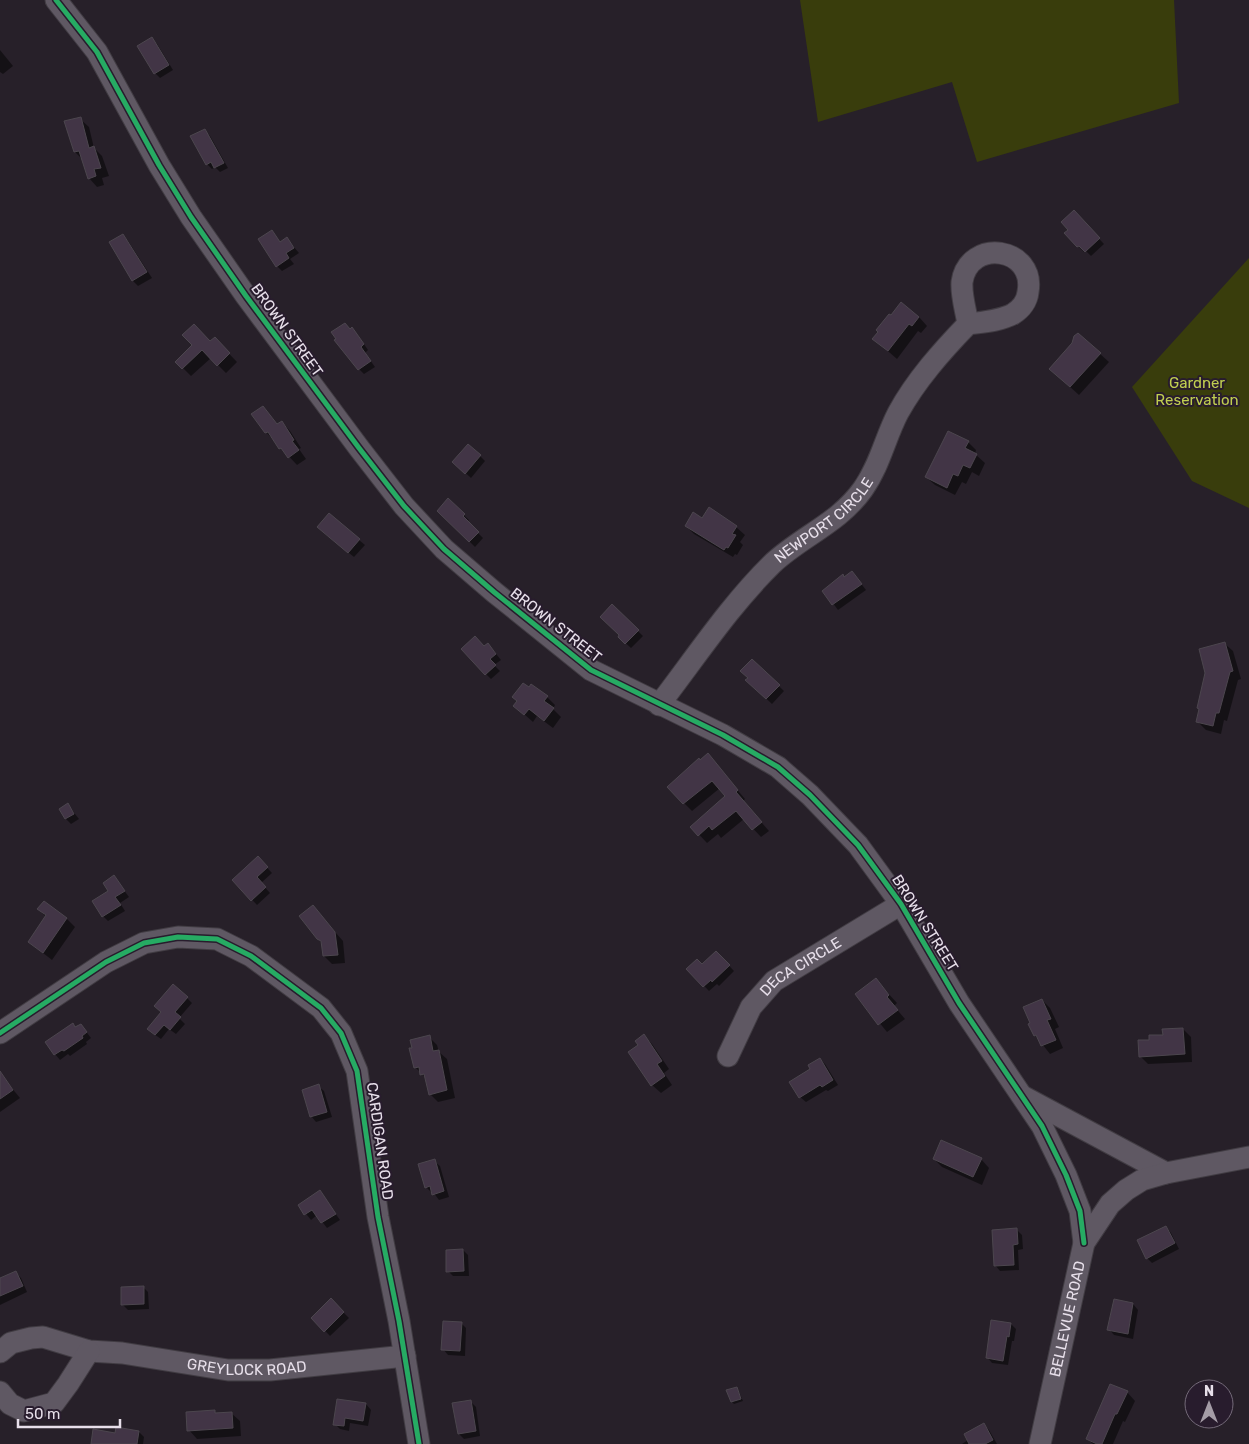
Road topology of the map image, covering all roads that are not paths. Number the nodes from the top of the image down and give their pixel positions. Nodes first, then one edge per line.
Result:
1 (56, 0) edge
2 (968, 324) dead end
3 (659, 704) junction
4 (900, 904) junction
5 (0, 1033) edge
6 (728, 1056) dead end
7 (1022, 1096) junction
8 (1249, 1157) edge
9 (1166, 1173) junction
10 (1084, 1243) junction
11 (89, 1351) junction
12 (0, 1352) edge
13 (405, 1356) junction
14 (0, 1392) edge
15 (1040, 1443) edge
16 (419, 1444) edge

1 - 3 street, BROWN STREET
2 - 3 street, NEWPORT CIRCLE
3 - 4 street, BROWN STREET
4 - 6 street, DECA CIRCLE
4 - 7 street, BROWN STREET
5 - 13 street, CARDIGAN ROAD
7 - 9 street
7 - 10 street, BROWN STREET
8 - 9 street, BELLEVUE ROAD
9 - 10 street, BELLEVUE ROAD
10 - 15 street, BELLEVUE ROAD
11 - 12 street, GREYLOCK ROAD
11 - 13 street, GREYLOCK ROAD
11 - 14 street
13 - 16 street, CARDIGAN ROAD

